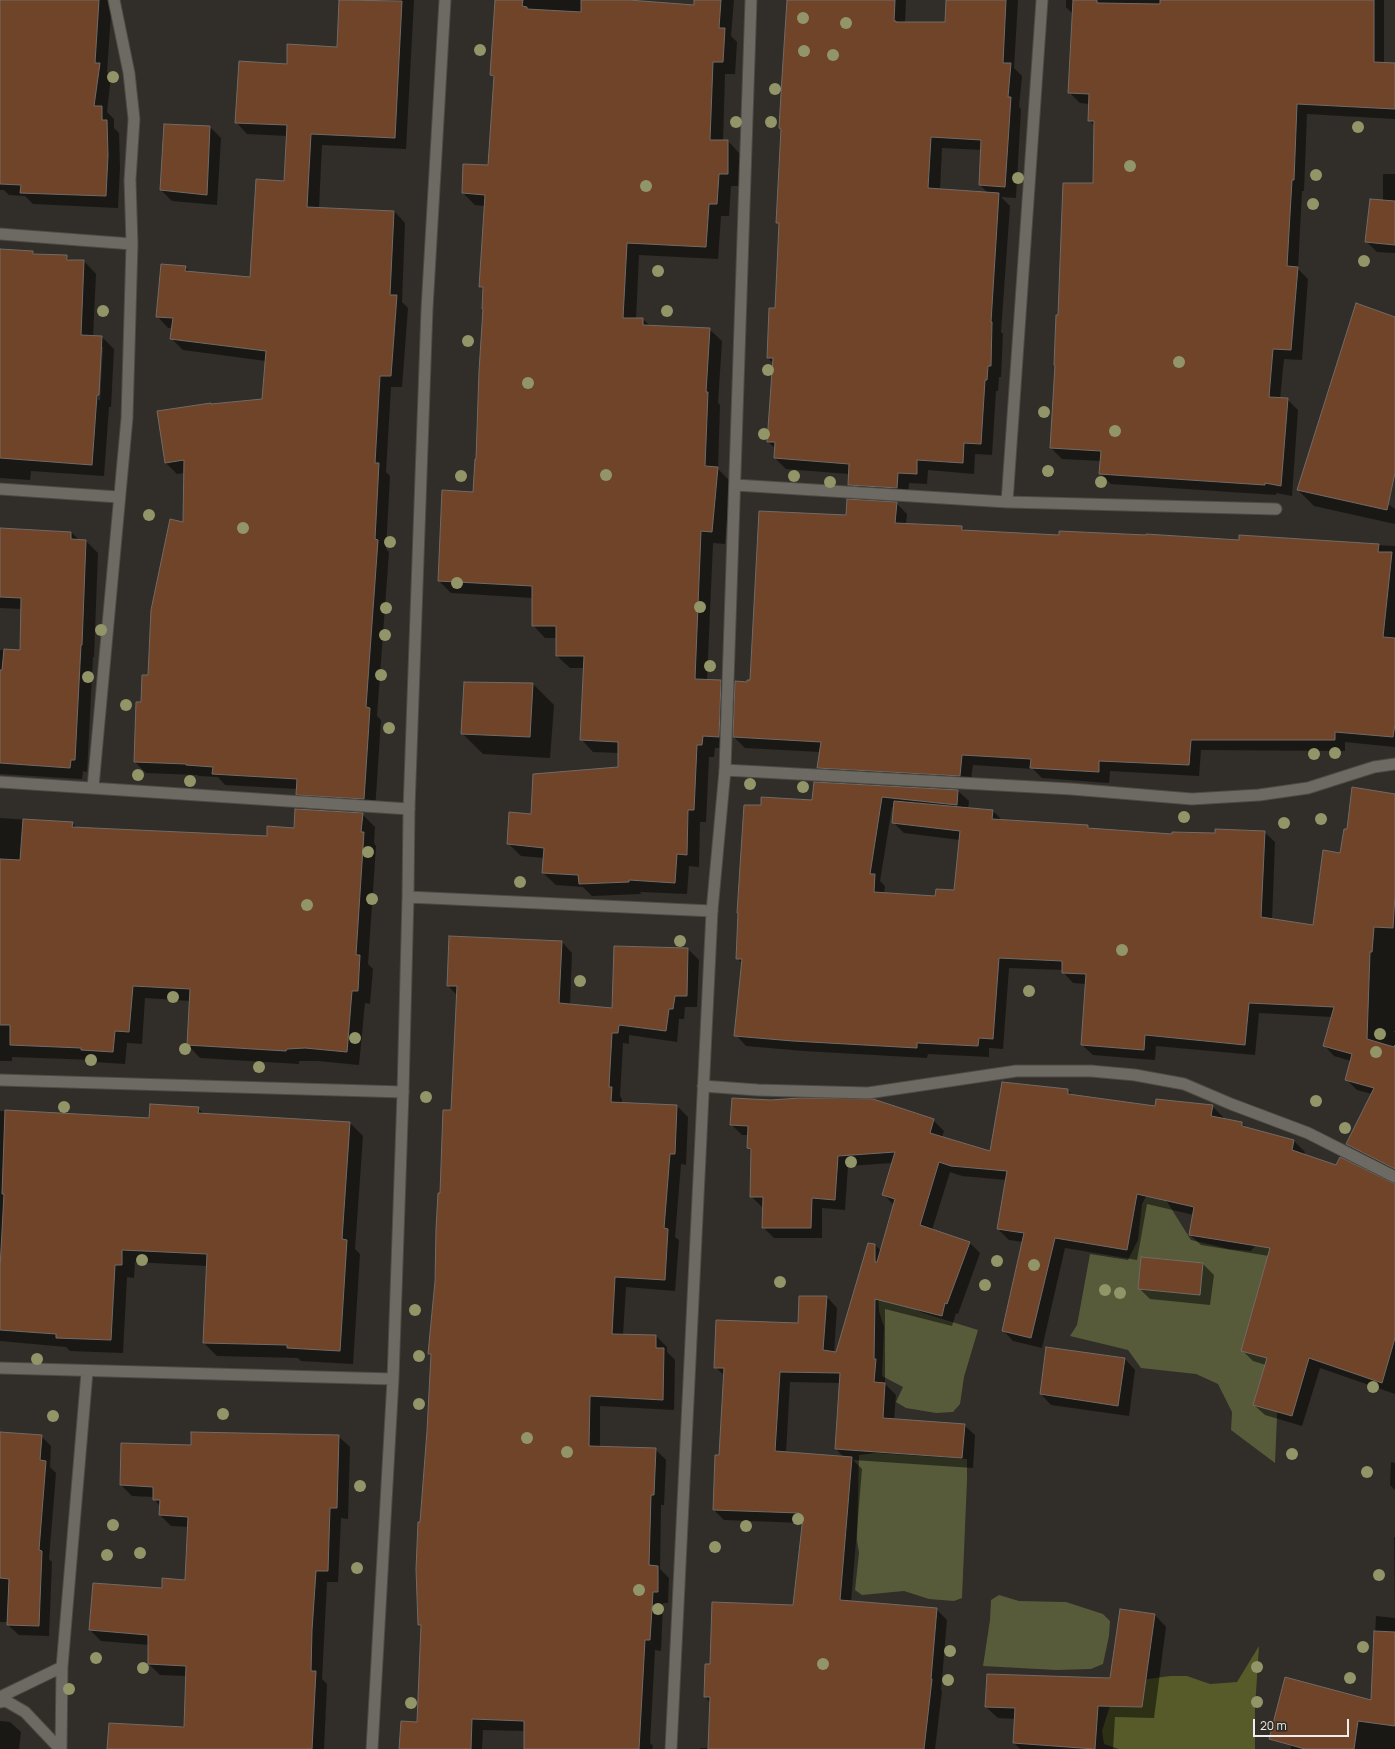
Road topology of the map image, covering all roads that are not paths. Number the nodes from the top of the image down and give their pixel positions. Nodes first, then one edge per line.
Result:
1 (114, 0) edge
2 (445, 0) edge
3 (750, 0) edge
4 (1042, 0) edge
5 (0, 234) edge
6 (132, 244) junction
7 (735, 485) junction
8 (0, 489) edge
9 (118, 497) junction
10 (1007, 502) junction
11 (1276, 509) dead end
12 (1395, 764) edge
13 (725, 770) junction
14 (0, 782) edge
15 (93, 787) junction
16 (409, 809) junction
17 (408, 897) junction
18 (712, 911) junction
19 (0, 1080) edge
20 (703, 1086) junction
21 (404, 1092) junction
22 (1395, 1178) edge
23 (0, 1368) edge
24 (87, 1372) junction
25 (393, 1379) junction
26 (62, 1667) junction
27 (0, 1697) edge
28 (0, 1702) edge
29 (61, 1749) edge
30 (372, 1749) edge
31 (671, 1749) edge

1 - 6 street
2 - 16 street
3 - 7 street
4 - 10 street
5 - 6 street
6 - 9 street
7 - 10 street
7 - 13 street
8 - 9 street
9 - 15 street
10 - 11 street
12 - 13 street
13 - 18 street
14 - 15 street
15 - 16 street
16 - 17 street
17 - 18 street
17 - 21 street
18 - 20 street
19 - 21 street
20 - 22 street
20 - 31 street
21 - 25 street
23 - 24 street
24 - 25 street
24 - 26 street
25 - 30 street
26 - 27 street
26 - 29 street
28 - 29 street

